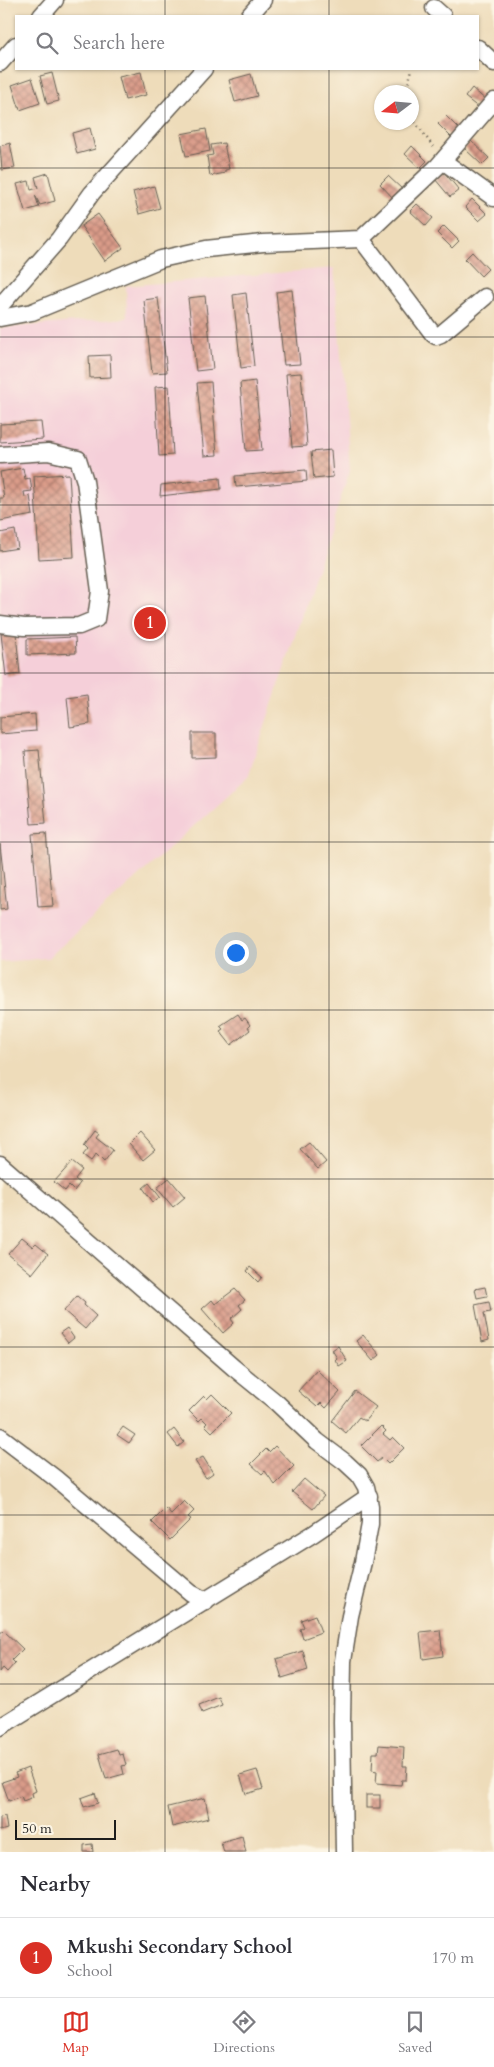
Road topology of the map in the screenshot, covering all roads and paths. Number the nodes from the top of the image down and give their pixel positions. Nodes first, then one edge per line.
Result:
1 (55, 0) edge
2 (263, 0) edge
3 (42, 15) edge
4 (250, 15) edge
5 (15, 45) edge
6 (479, 49) edge
7 (0, 63) edge
8 (494, 63) edge
9 (203, 70) edge
10 (412, 70) edge
11 (408, 85) edge
12 (494, 101) edge
13 (419, 127) edge
14 (443, 160) junction
15 (494, 198) edge
16 (360, 239) junction
17 (485, 297) dead end
18 (0, 306) edge
19 (0, 318) edge
20 (0, 455) edge
21 (0, 624) edge
22 (0, 1164) edge
23 (0, 1436) edge
24 (369, 1496) junction
25 (206, 1601) junction
26 (4, 1719) edge
27 (344, 1852) edge

1 - 3 street
2 - 4 street
5 - 7 street
6 - 8 street
9 - 18 street
10 - 11 path
12 - 14 street
13 - 14 path
14 - 15 street
14 - 16 street
16 - 17 street
16 - 19 street
20 - 21 street
22 - 24 street
23 - 25 street
24 - 25 street
24 - 27 street
25 - 26 street

